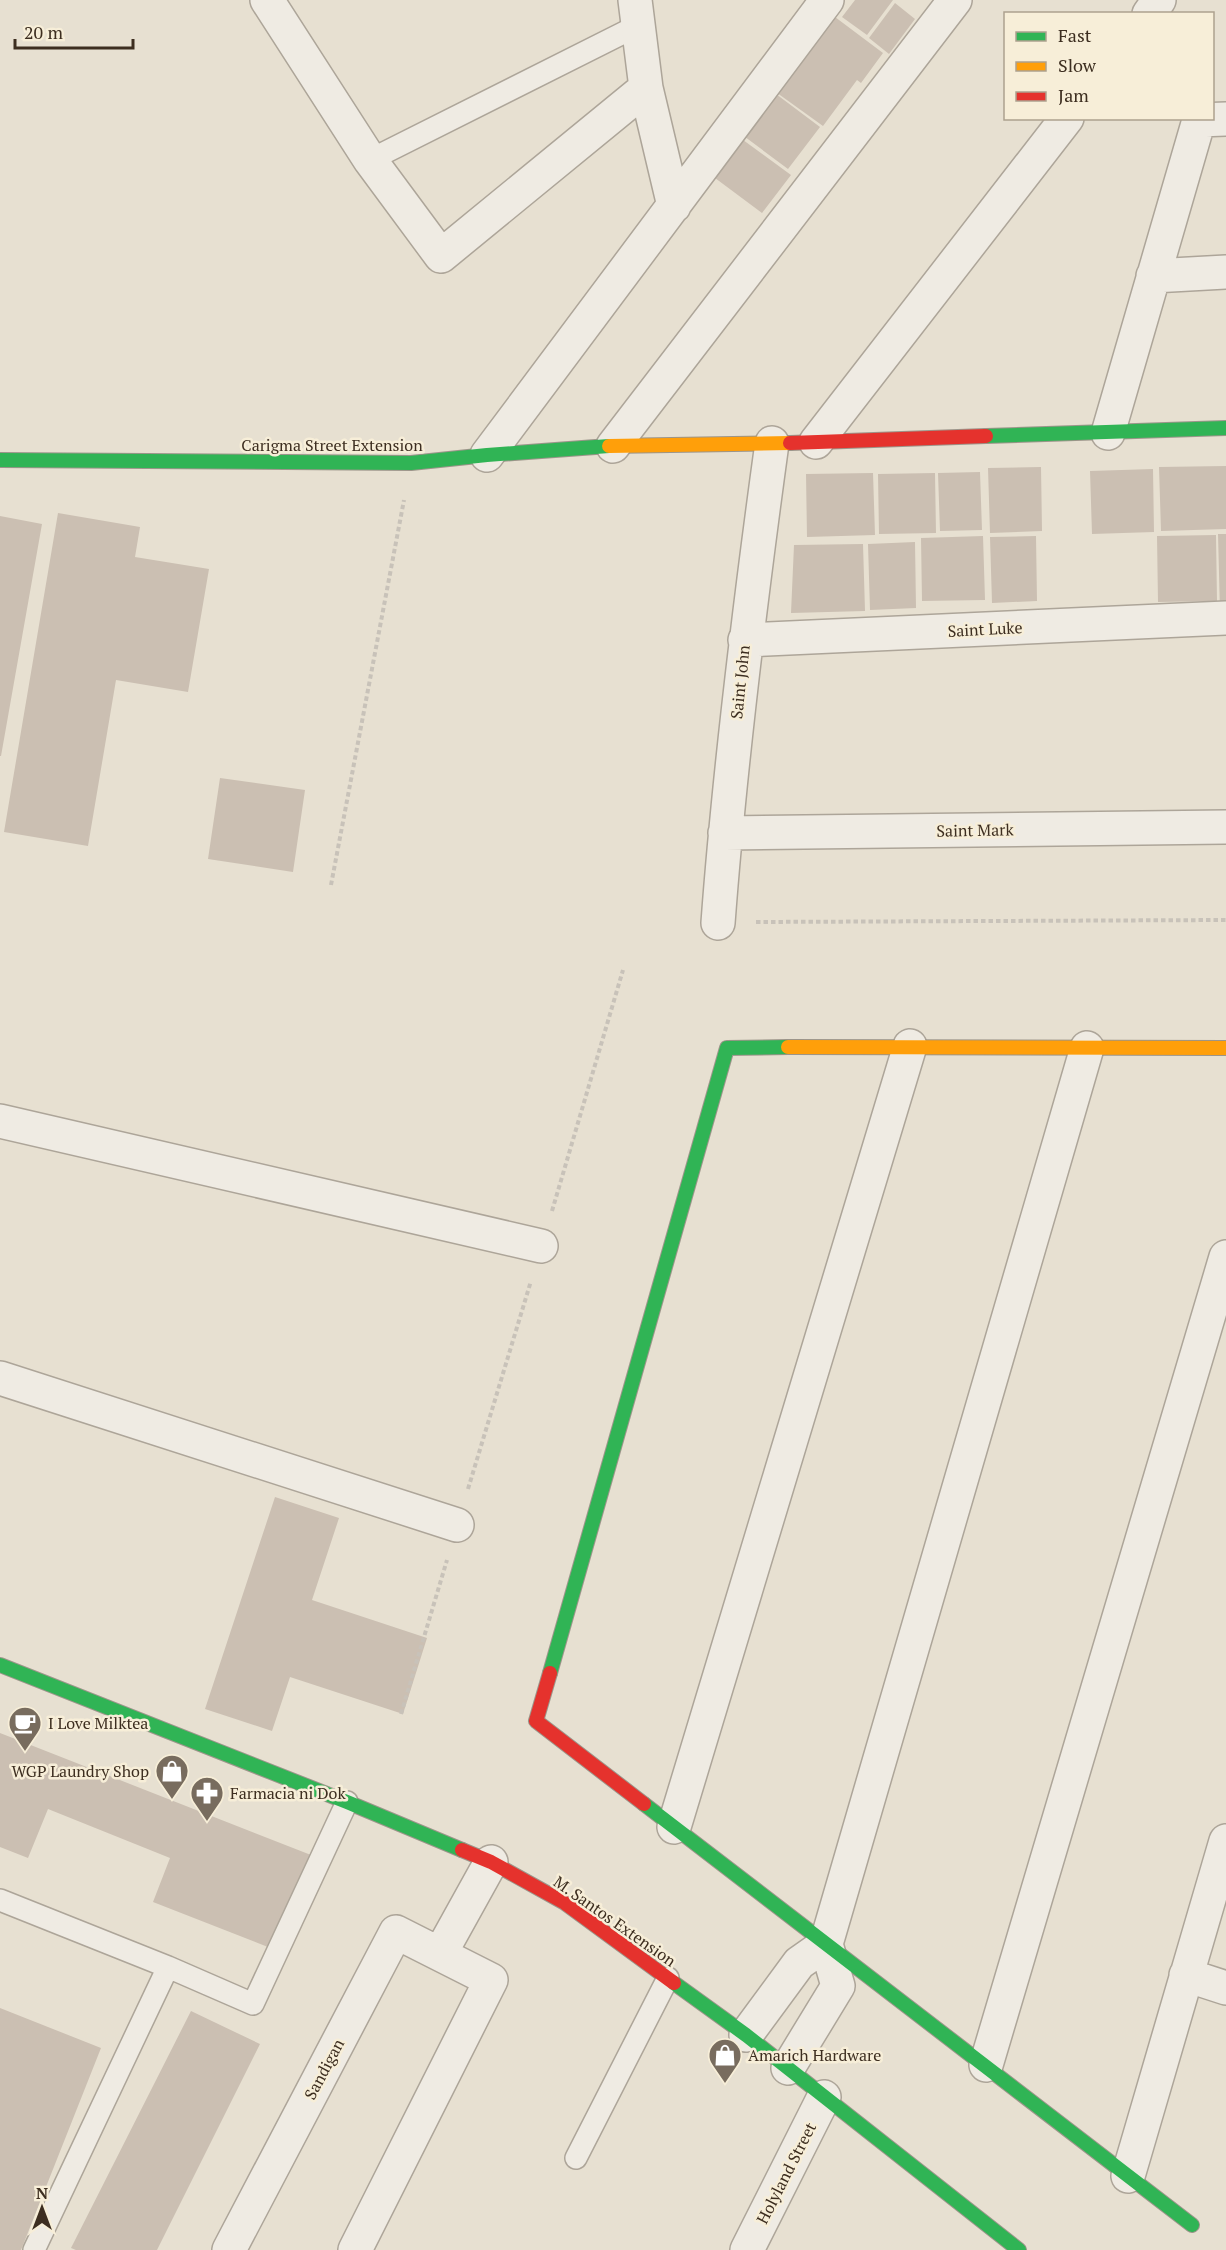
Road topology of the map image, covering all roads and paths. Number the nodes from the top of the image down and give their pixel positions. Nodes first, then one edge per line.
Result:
1 (268, 0) edge
2 (827, 0) edge
3 (955, 0) edge
4 (636, 13) edge
5 (646, 88) junction
6 (1065, 120) edge
7 (1213, 120) edge
8 (370, 160) junction
9 (674, 206) junction
10 (1226, 272) edge
11 (1153, 276) junction
12 (1226, 428) edge
13 (1108, 433) junction
14 (816, 442) junction
15 (772, 443) junction
16 (613, 446) junction
17 (487, 455) junction
18 (0, 460) edge
19 (411, 464) junction
20 (1226, 618) edge
21 (745, 640) junction
22 (1226, 827) edge
23 (725, 832) junction
24 (331, 885) dead end
25 (1226, 920) edge
26 (718, 923) joint
27 (623, 970) dead end
28 (910, 1046) junction
29 (1087, 1047) junction
30 (1226, 1048) edge
31 (0, 1121) edge
32 (541, 1246) junction
33 (1226, 1257) edge
34 (0, 1378) edge
35 (457, 1525) junction
36 (0, 1665) edge
37 (401, 1714) dead end
38 (347, 1802) junction
39 (674, 1827) junction
40 (1226, 1841) edge
41 (491, 1862) junction
42 (0, 1900) edge
43 (826, 1944) junction
44 (440, 1954) junction
45 (168, 1967) junction
46 (1186, 1975) junction
47 (668, 1978) junction
48 (1226, 1988) edge
49 (746, 2035) junction
50 (986, 2065) junction
51 (788, 2068) junction
52 (824, 2097) junction
53 (576, 2157) dead end
54 (1128, 2176) junction
55 (1192, 2225) dead end
56 (34, 2250) edge
57 (229, 2250) edge
58 (355, 2250) edge
59 (747, 2250) edge
60 (1019, 2250) edge

1 - 8 street
2 - 9 street
3 - 16 street
4 - 5 street
4 - 8 lane
5 - 8 street
5 - 9 street
6 - 14 street
7 - 11 street
9 - 17 street
10 - 11 street
11 - 13 street
12 - 13 street, Carigma Street Extension
13 - 14 street, Carigma Street Extension
14 - 15 street, Carigma Street Extension
15 - 16 street, Carigma Street Extension
15 - 21 street, Saint John
16 - 17 street, Carigma Street Extension
17 - 19 street, Carigma Street Extension
18 - 19 street, Carigma Street Extension
19 - 24 path
20 - 21 street, Saint Luke
21 - 23 street, Saint John
22 - 23 street, Saint Mark
23 - 26 street, Saint John
25 - 26 path
27 - 32 path
28 - 29 street
28 - 39 street
28 - 39 street
29 - 30 street
29 - 43 street
31 - 32 street
32 - 35 path
33 - 50 street
34 - 35 street
35 - 37 path
36 - 38 street, M. Santos Extension
38 - 41 street, M. Santos Extension
38 - 45 lane
39 - 43 street
40 - 46 street
41 - 44 street
41 - 47 street, M. Santos Extension
42 - 45 lane
43 - 49 street
43 - 50 street
43 - 51 street
44 - 57 street, Sandigan
44 - 58 street, Sandigan
45 - 56 lane
46 - 48 street
46 - 54 street
47 - 49 street, M. Santos Extension
47 - 53 lane
49 - 51 street, M. Santos Extension
50 - 54 street
51 - 52 street, M. Santos Extension
52 - 59 street, Holyland Street
52 - 60 street, M. Santos Extension
54 - 55 street

